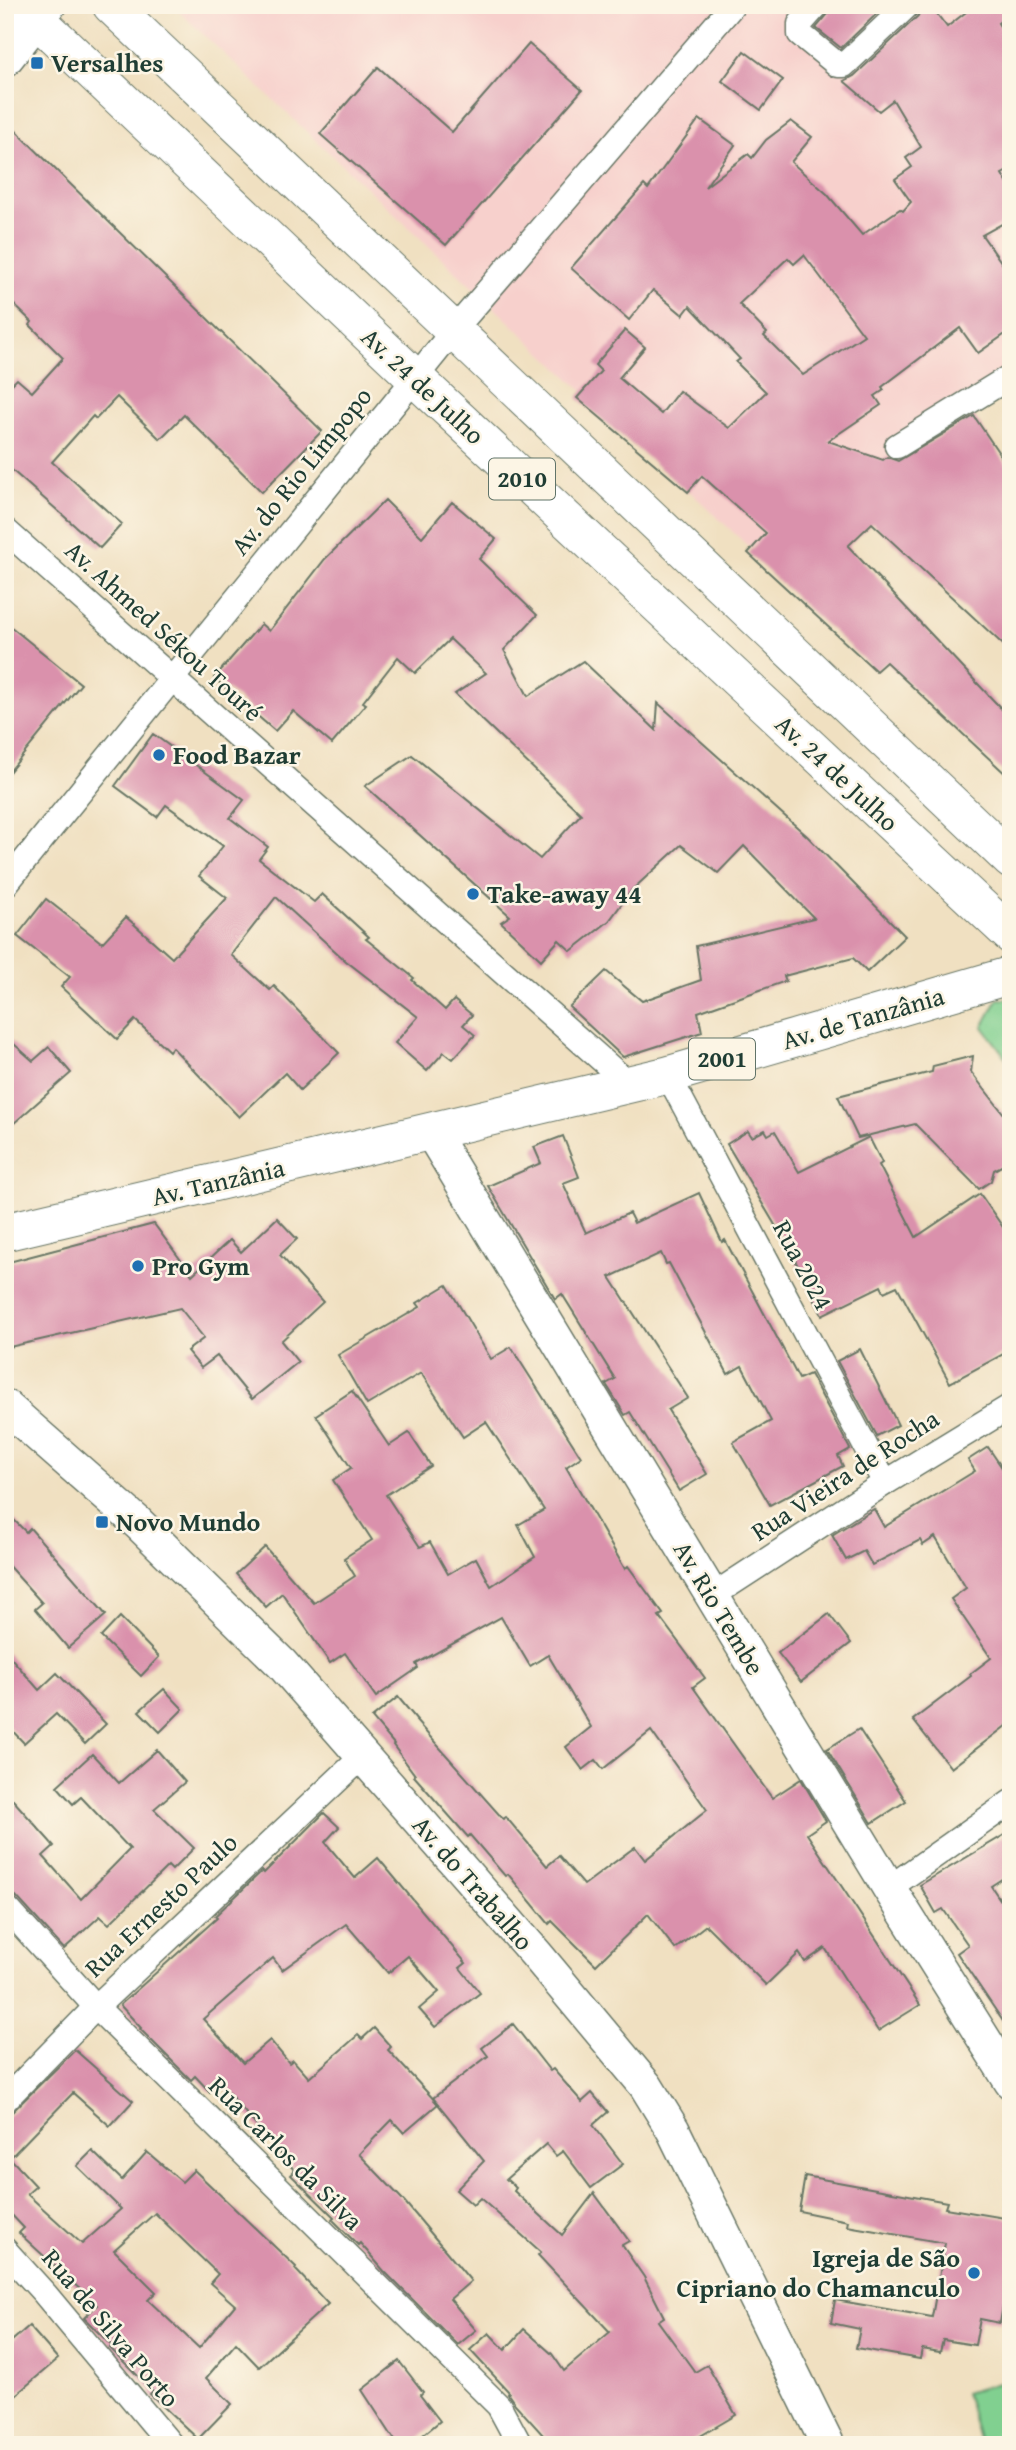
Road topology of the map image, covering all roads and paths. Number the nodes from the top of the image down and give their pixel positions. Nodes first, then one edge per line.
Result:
1 (733, 5) edge
2 (817, 5) edge
3 (908, 5) edge
4 (114, 7) edge
5 (27, 26) edge
6 (454, 330) junction
7 (1011, 376) edge
8 (415, 378) junction
9 (897, 446) dead end
10 (5, 530) edge
11 (173, 678) junction
12 (1011, 860) edge
13 (5, 885) edge
14 (1011, 935) edge
15 (1011, 975) edge
16 (668, 1075) junction
17 (629, 1084) junction
18 (431, 1132) junction
19 (5, 1232) edge
20 (5, 1406) edge
21 (1011, 1406) edge
22 (885, 1483) junction
23 (712, 1596) junction
24 (362, 1757) junction
25 (1011, 1802) edge
26 (889, 1888) junction
27 (5, 1906) edge
28 (96, 2007) junction
29 (1011, 2082) edge
30 (5, 2100) edge
31 (5, 2250) edge
32 (171, 2445) edge
33 (520, 2445) edge
34 (828, 2445) edge

1 - 6 street, Av. do Rio Limpopo
2 - 3 street
4 - 6 main road
5 - 8 main road, Av. 24 de Julho / 2010
6 - 8 street, Av. do Rio Limpopo
6 - 12 main road
7 - 9 street
8 - 11 street, Av. do Rio Limpopo
8 - 14 main road, Av. 24 de Julho / 2010
10 - 11 street, Av. Ahmed Sékou Touré
11 - 13 street, Av. do Rio Limpopo
11 - 17 street, Av. Ahmed Sékou Touré
15 - 16 main road, Av. de Tanzânia / 2001
16 - 17 main road, Av. de Tanzânia / 2001
16 - 22 street, Rua 2024
17 - 18 main road, Av. de Tanzânia / 2001
18 - 19 main road, Av. Tanzânia / 2001
18 - 23 main road, Av. Rio Tembe
20 - 24 main road, Av. do Trabalho
21 - 22 street, Rua Vieira de Rocha
22 - 23 street, Rua Vieira de Rocha
23 - 26 main road, Av. Rio Tembe
24 - 28 street, Rua Ernesto Paulo
24 - 34 main road, Av. do Trabalho
25 - 26 street
26 - 29 main road, Av. Rio Tembe
27 - 28 street, Rua Carlos da Silva
28 - 30 street, Rua Ernesto Paulo
28 - 33 street, Rua Carlos da Silva
31 - 32 street, Rua de Silva Porto

